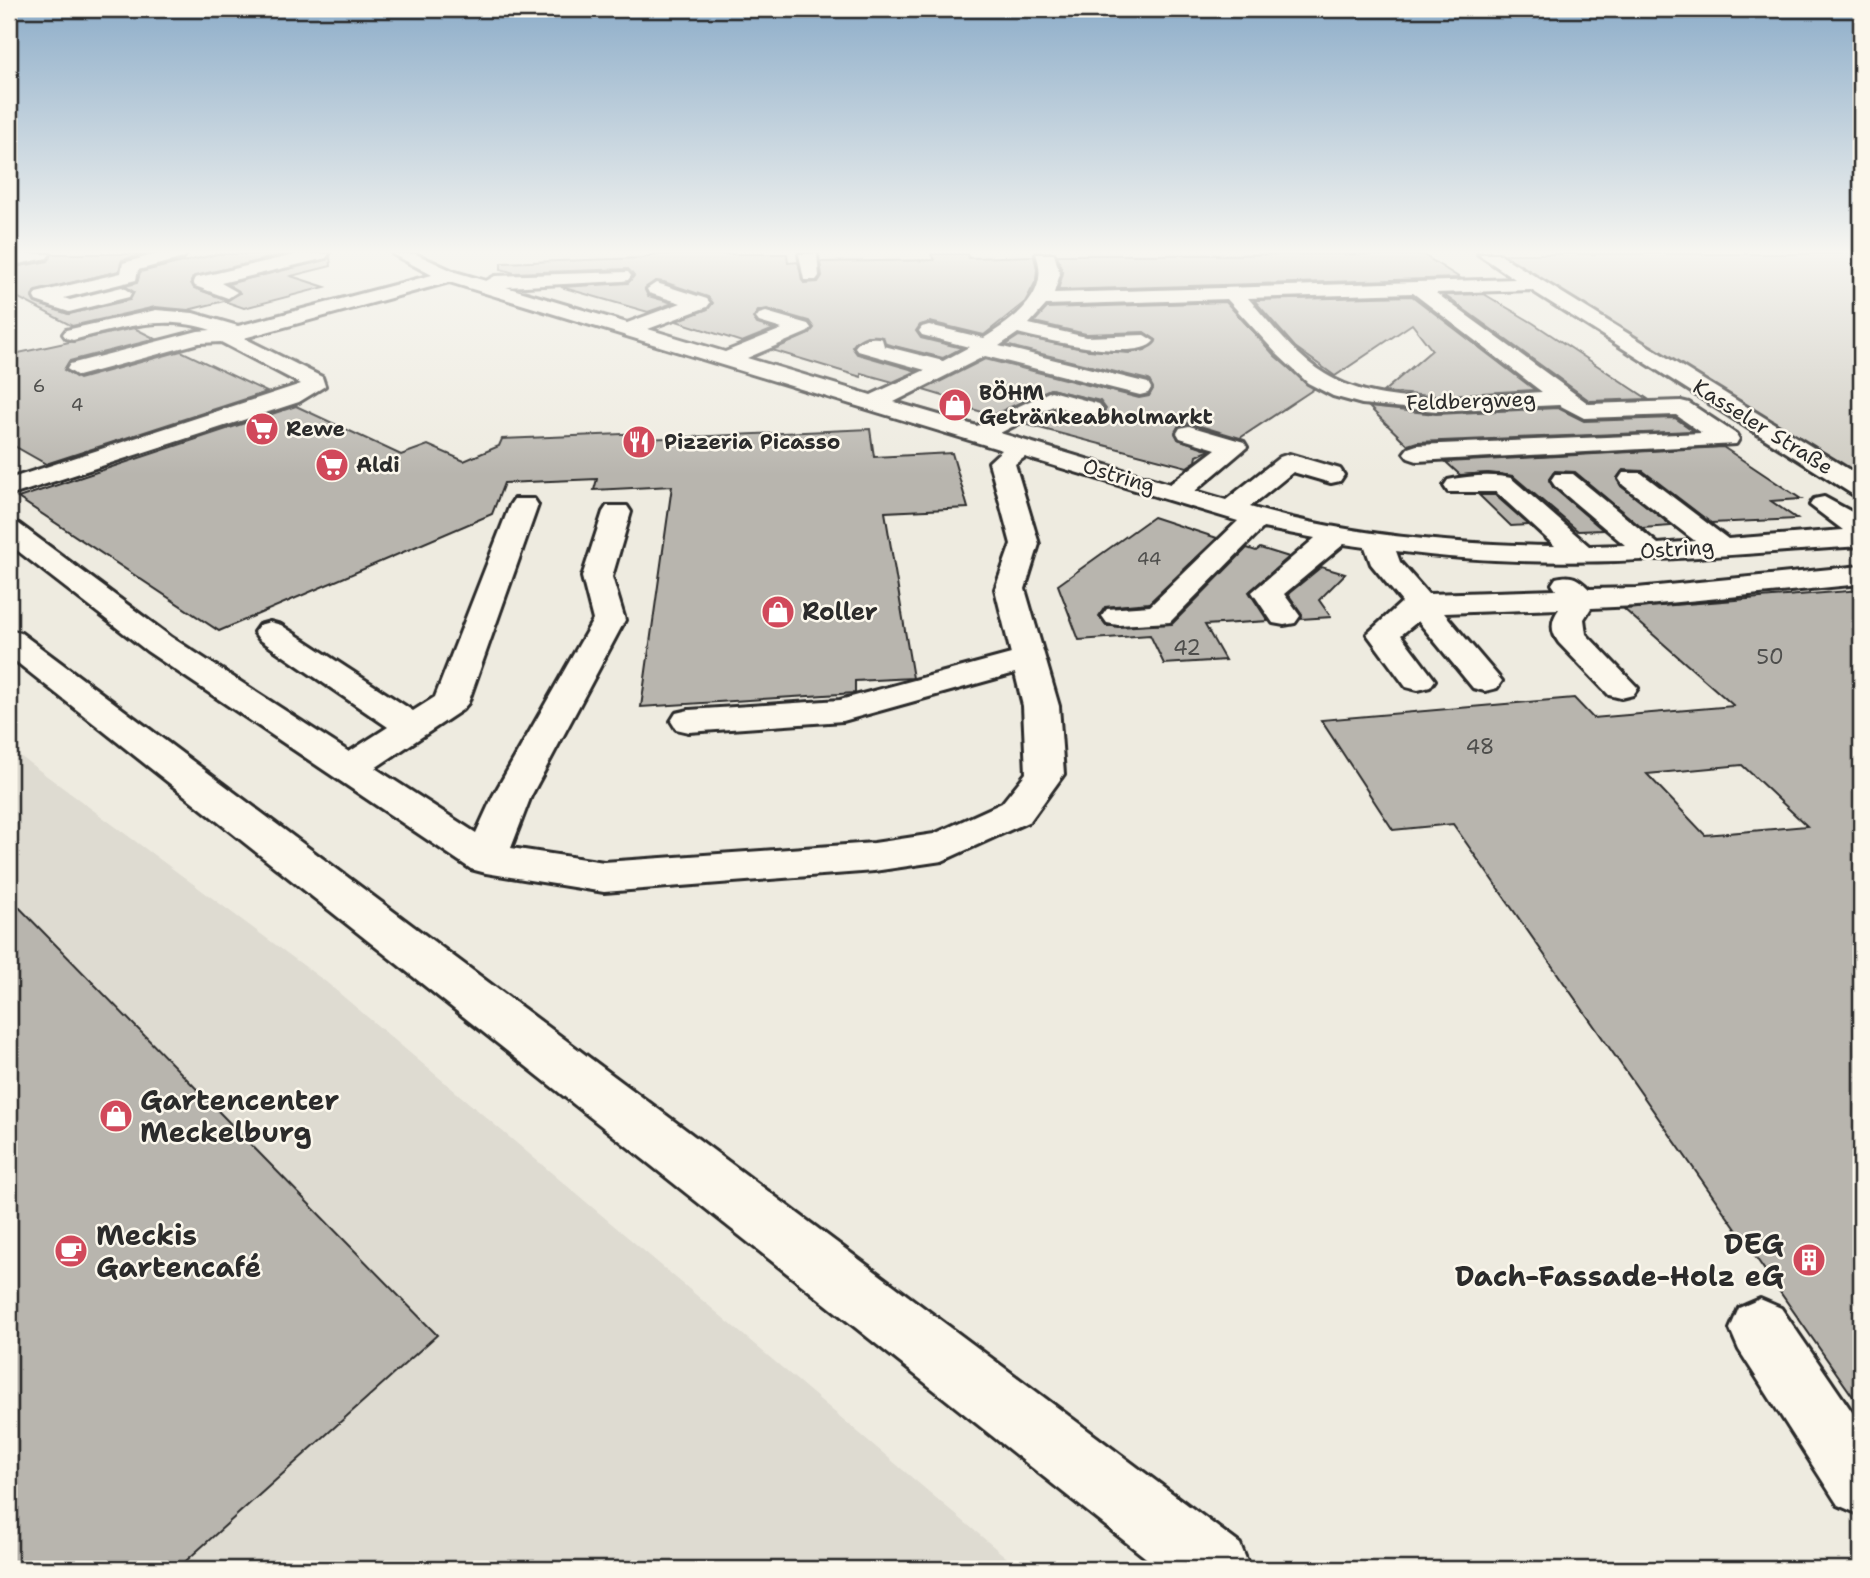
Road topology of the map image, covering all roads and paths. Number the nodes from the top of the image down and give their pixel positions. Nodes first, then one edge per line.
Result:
1 (98, 328) edge
2 (216, 328) edge
3 (259, 328) edge
4 (618, 328) edge
5 (632, 328) edge
6 (800, 328) edge
7 (1015, 328) edge
8 (1019, 328) edge
9 (1266, 328) edge
10 (1471, 328) edge
11 (1605, 328) edge
12 (626, 330) junction
13 (929, 331) dead end
14 (73, 334) dead end
15 (232, 335) junction
16 (1144, 341) dead end
17 (875, 343) dead end
18 (982, 347) junction
19 (724, 360) junction
20 (942, 368) junction
21 (78, 369) dead end
22 (1140, 388) dead end
23 (1564, 398) junction
24 (873, 404) junction
25 (1091, 409) dead end
26 (1189, 433) dead end
27 (980, 434) junction
28 (1023, 446) junction
29 (1418, 453) dead end
30 (1331, 475) dead end
31 (1632, 479) dead end
32 (1564, 480) dead end
33 (1457, 486) dead end
34 (9, 488) edge
35 (1861, 488) edge
36 (1175, 493) junction
37 (524, 505) dead end
38 (1824, 505) dead end
39 (617, 512) dead end
40 (1243, 514) junction
41 (1861, 529) edge
42 (9, 530) edge
43 (1336, 536) junction
44 (1861, 537) edge
45 (1802, 540) junction
46 (1056, 542) dead end
47 (1378, 542) junction
48 (1721, 547) junction
49 (1650, 551) junction
50 (1540, 554) junction
51 (1582, 555) junction
52 (1016, 571) junction
53 (1858, 576) edge
54 (1581, 599) junction
55 (1419, 604) junction
56 (1118, 616) dead end
57 (1284, 617) dead end
58 (270, 632) dead end
59 (9, 640) edge
60 (1029, 660) junction
61 (1418, 680) dead end
62 (1485, 681) dead end
63 (1621, 688) dead end
64 (689, 721) dead end
65 (413, 727) junction
66 (351, 767) junction
67 (486, 859) junction
68 (1760, 1329) dead end
69 (1861, 1482) edge
70 (1215, 1569) edge

1 - 14 street
2 - 15 street
3 - 15 street
4 - 12 street, Ostring
5 - 12 street
6 - 19 street
7 - 18 street
8 - 16 street
9 - 23 street, Feldbergweg
10 - 23 street, Feldbergweg
11 - 35 street, Kasseler Straße
12 - 19 street, Ostring
13 - 18 street
15 - 21 street
15 - 34 street
17 - 20 street
18 - 20 street
18 - 22 street
19 - 24 street, Ostring
20 - 24 street
23 - 29 street
24 - 27 street, Ostring
25 - 27 street
26 - 36 street
27 - 28 street, Ostring
28 - 36 street, Ostring
28 - 52 street
30 - 40 street
31 - 48 street
32 - 49 street
33 - 51 street
36 - 40 street, Ostring
37 - 65 street
38 - 41 street
39 - 67 street
40 - 43 street, Ostring
40 - 56 street
42 - 66 street
43 - 47 street, Ostring
43 - 57 street
44 - 45 street, Ostring
45 - 48 street, Ostring
45 - 53 street
46 - 52 street
47 - 50 street, Ostring
47 - 55 street
48 - 49 street, Ostring
49 - 51 street, Ostring
50 - 51 street, Ostring
50 - 54 street
52 - 60 street
53 - 54 street
54 - 55 street
54 - 63 street
55 - 61 street
55 - 62 street
58 - 65 street
59 - 70 street
60 - 64 street
60 - 67 street
65 - 66 street
66 - 67 street
68 - 69 street

